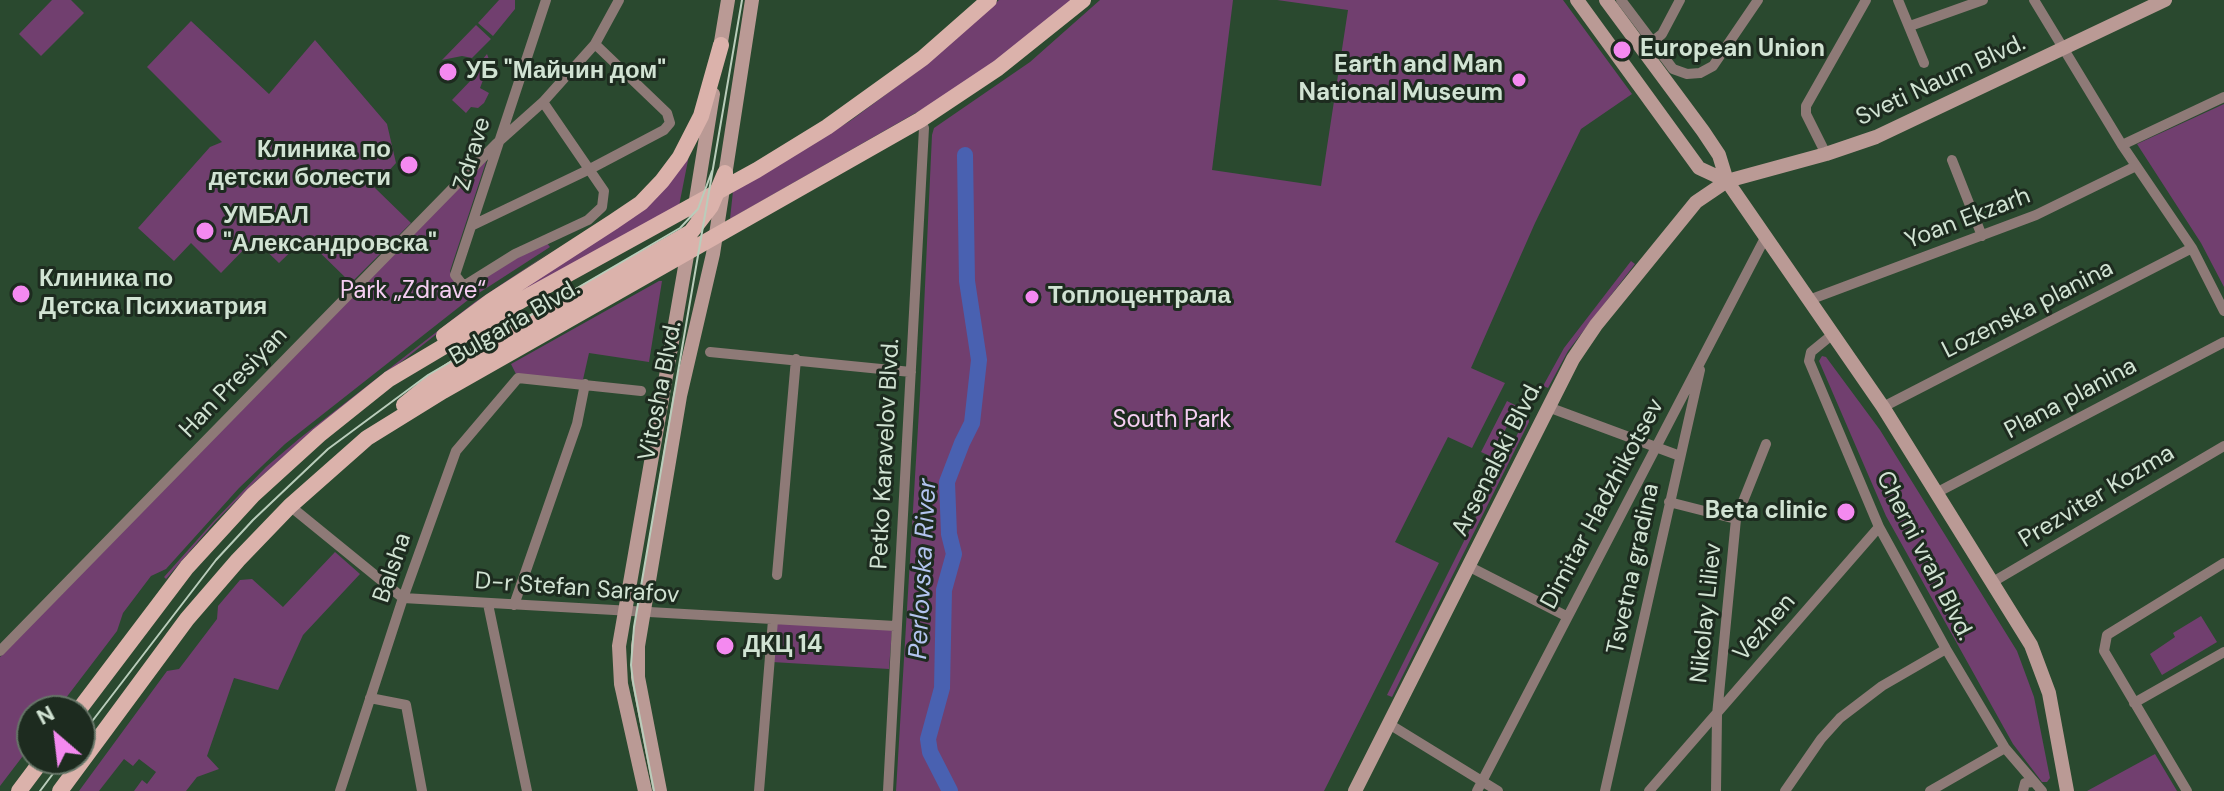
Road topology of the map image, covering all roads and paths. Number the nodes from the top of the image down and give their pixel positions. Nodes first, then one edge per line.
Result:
1 (546, 0) edge
2 (619, 0) edge
3 (728, 0) edge
4 (752, 0) edge
5 (989, 0) edge
6 (1083, 0) edge
7 (1577, 0) edge
8 (1606, 0) edge
9 (1621, 0) edge
10 (1680, 0) edge
11 (1758, 0) edge
12 (1866, 0) edge
13 (1898, 0) edge
14 (1983, 0) edge
15 (2034, 0) edge
16 (2165, 0) edge
17 (1910, 26) junction
18 (1652, 42) junction
19 (595, 44) junction
20 (721, 45) junction
21 (2063, 48) junction
22 (1924, 63) dead end
23 (2224, 97) edge
24 (543, 102) junction
25 (920, 120) junction
26 (496, 144) junction
27 (2122, 145) junction
28 (1826, 154) junction
29 (1952, 160) dead end
30 (2136, 166) junction
31 (590, 169) junction
32 (725, 173) junction
33 (1727, 181) junction
34 (473, 225) junction
35 (566, 232) junction
36 (691, 232) junction
37 (1766, 236) junction
38 (1982, 236) junction
39 (2192, 248) junction
40 (566, 253) junction
41 (1809, 300) junction
42 (2224, 311) edge
43 (1833, 334) junction
44 (2224, 342) edge
45 (710, 352) dead end
46 (1703, 356) junction
47 (796, 359) junction
48 (911, 372) junction
49 (389, 379) junction
50 (585, 384) junction
51 (641, 391) dead end
52 (1548, 407) junction
53 (1883, 407) junction
54 (367, 438) junction
55 (1766, 444) dead end
56 (2224, 446) edge
57 (1655, 447) junction
58 (1680, 456) junction
59 (1936, 493) junction
60 (1669, 502) junction
61 (290, 506) junction
62 (1736, 519) junction
63 (1879, 527) junction
64 (2224, 563) edge
65 (1468, 566) junction
66 (777, 575) dead end
67 (1991, 583) junction
68 (403, 598) junction
69 (488, 604) junction
70 (514, 605) junction
71 (623, 612) junction
72 (643, 614) junction
73 (1566, 616) junction
74 (773, 620) junction
75 (895, 626) junction
76 (1946, 649) junction
77 (0, 651) edge
78 (2224, 652) edge
79 (90, 695) edge
80 (370, 698) junction
81 (2134, 703) junction
82 (1717, 715) junction
83 (1389, 724) junction
84 (2005, 748) junction
85 (1482, 780) junction
86 (2033, 782) junction
87 (60, 791) edge
88 (340, 791) edge
89 (422, 791) edge
90 (527, 791) edge
91 (645, 791) edge
92 (660, 791) edge
93 (759, 791) edge
94 (888, 791) edge
95 (1355, 791) edge
96 (1477, 791) edge
97 (1498, 791) edge
98 (1605, 791) edge
99 (1649, 791) edge
100 (1716, 791) edge
101 (1785, 791) edge
102 (1930, 791) edge
103 (2023, 791) edge
104 (2042, 791) edge
105 (2067, 791) edge
106 (2187, 791) edge

1 - 26 street, Zdrave
2 - 19 street, Han Presiyan
3 - 20 street, Vitosha Blvd.
4 - 32 street, Vitosha Blvd.
5 - 49 main road, Bulgaria Blvd.
6 - 25 main road, Bulgaria Blvd.
7 - 33 street, Cherni vrah Blvd.
8 - 33 street, Cherni vrah Blvd.
9 - 18 street
10 - 18 street
11 - 18 street
12 - 28 street
13 - 17 street
14 - 17 street
15 - 21 street
16 - 21 street, Sveti Naum Blvd.
17 - 22 street
19 - 24 street, Han Presiyan
19 - 31 street
20 - 36 street, Vitosha Blvd.
20 - 40 main road
21 - 27 street
21 - 28 street, Sveti Naum Blvd.
23 - 27 street
24 - 26 street, Han Presiyan
24 - 31 street
25 - 48 street, Petko Karavelov Blvd.
25 - 54 main road, Bulgaria Blvd.
26 - 34 street, Zdrave
26 - 77 street, Han Presiyan
27 - 30 street
28 - 33 street, Sveti Naum Blvd.
29 - 38 street
30 - 38 street, Yoan Ekzarh
30 - 39 street
31 - 34 street
31 - 35 street
32 - 36 main road
32 - 72 street, Vitosha Blvd.
33 - 37 street, Cherni vrah Blvd.
33 - 52 street, Arsenalski Blvd.
34 - 35 street, Zdrave
35 - 40 street
36 - 54 main road
36 - 71 street, Vitosha Blvd.
37 - 41 street, Cherni vrah Blvd.
37 - 46 street, Dimitar Hadzhikotsev
38 - 41 street, Yoan Ekzarh
39 - 42 street
39 - 53 street, Lozenska planina
40 - 49 main road
41 - 43 street, Cherni vrah Blvd.
43 - 53 street, Cherni vrah Blvd.
43 - 63 street, Cherni vrah Blvd.
44 - 59 street, Plana planina
45 - 47 street
46 - 57 street, Dimitar Hadzhikotsev
46 - 58 street, Tsvetna gradina
47 - 48 street
47 - 66 street
48 - 75 street, Petko Karavelov Blvd.
49 - 79 main road, Bulgaria Blvd.
50 - 51 street
50 - 68 street, Balsha
50 - 70 street
52 - 57 street
52 - 65 street, Arsenalski Blvd.
53 - 59 street, Cherni vrah Blvd.
54 - 61 main road, Bulgaria Blvd.
55 - 62 street, Nikolay Liliev
56 - 67 street, Prezviter Kozma
57 - 58 street
57 - 73 street, Dimitar Hadzhikotsev
58 - 60 street, Tsvetna gradina
59 - 67 street, Cherni vrah Blvd.
60 - 62 street
60 - 98 street, Tsvetna gradina
61 - 68 street
61 - 87 main road, Bulgaria Blvd.
62 - 82 street, Nikolay Liliev
63 - 76 street, Cherni vrah Blvd.
63 - 82 street, Vezhen
64 - 81 street
65 - 73 street
65 - 83 street, Arsenalski Blvd.
67 - 105 street, Cherni vrah Blvd.
68 - 69 street, D-r Stefan Sarafov
68 - 80 street, Balsha
69 - 70 street, D-r Stefan Sarafov
69 - 90 street
70 - 71 street, D-r Stefan Sarafov
71 - 72 street, D-r Stefan Sarafov
71 - 91 street, Vitosha Blvd.
72 - 74 street, D-r Stefan Sarafov
72 - 92 street, Vitosha Blvd.
73 - 85 street, Dimitar Hadzhikotsev
74 - 75 street, D-r Stefan Sarafov
74 - 93 street
75 - 94 street, Petko Karavelov Blvd.
76 - 84 street, Cherni vrah Blvd.
76 - 101 street
78 - 81 street
80 - 88 street, Balsha
80 - 89 street
81 - 106 street
82 - 99 street, Vezhen
82 - 100 street, Nikolay Liliev
83 - 85 street
83 - 95 street, Arsenalski Blvd.
84 - 86 street, Cherni vrah Blvd.
84 - 102 street
85 - 96 street, Dimitar Hadzhikotsev
85 - 97 street
86 - 103 street
86 - 104 street, Cherni vrah Blvd.

